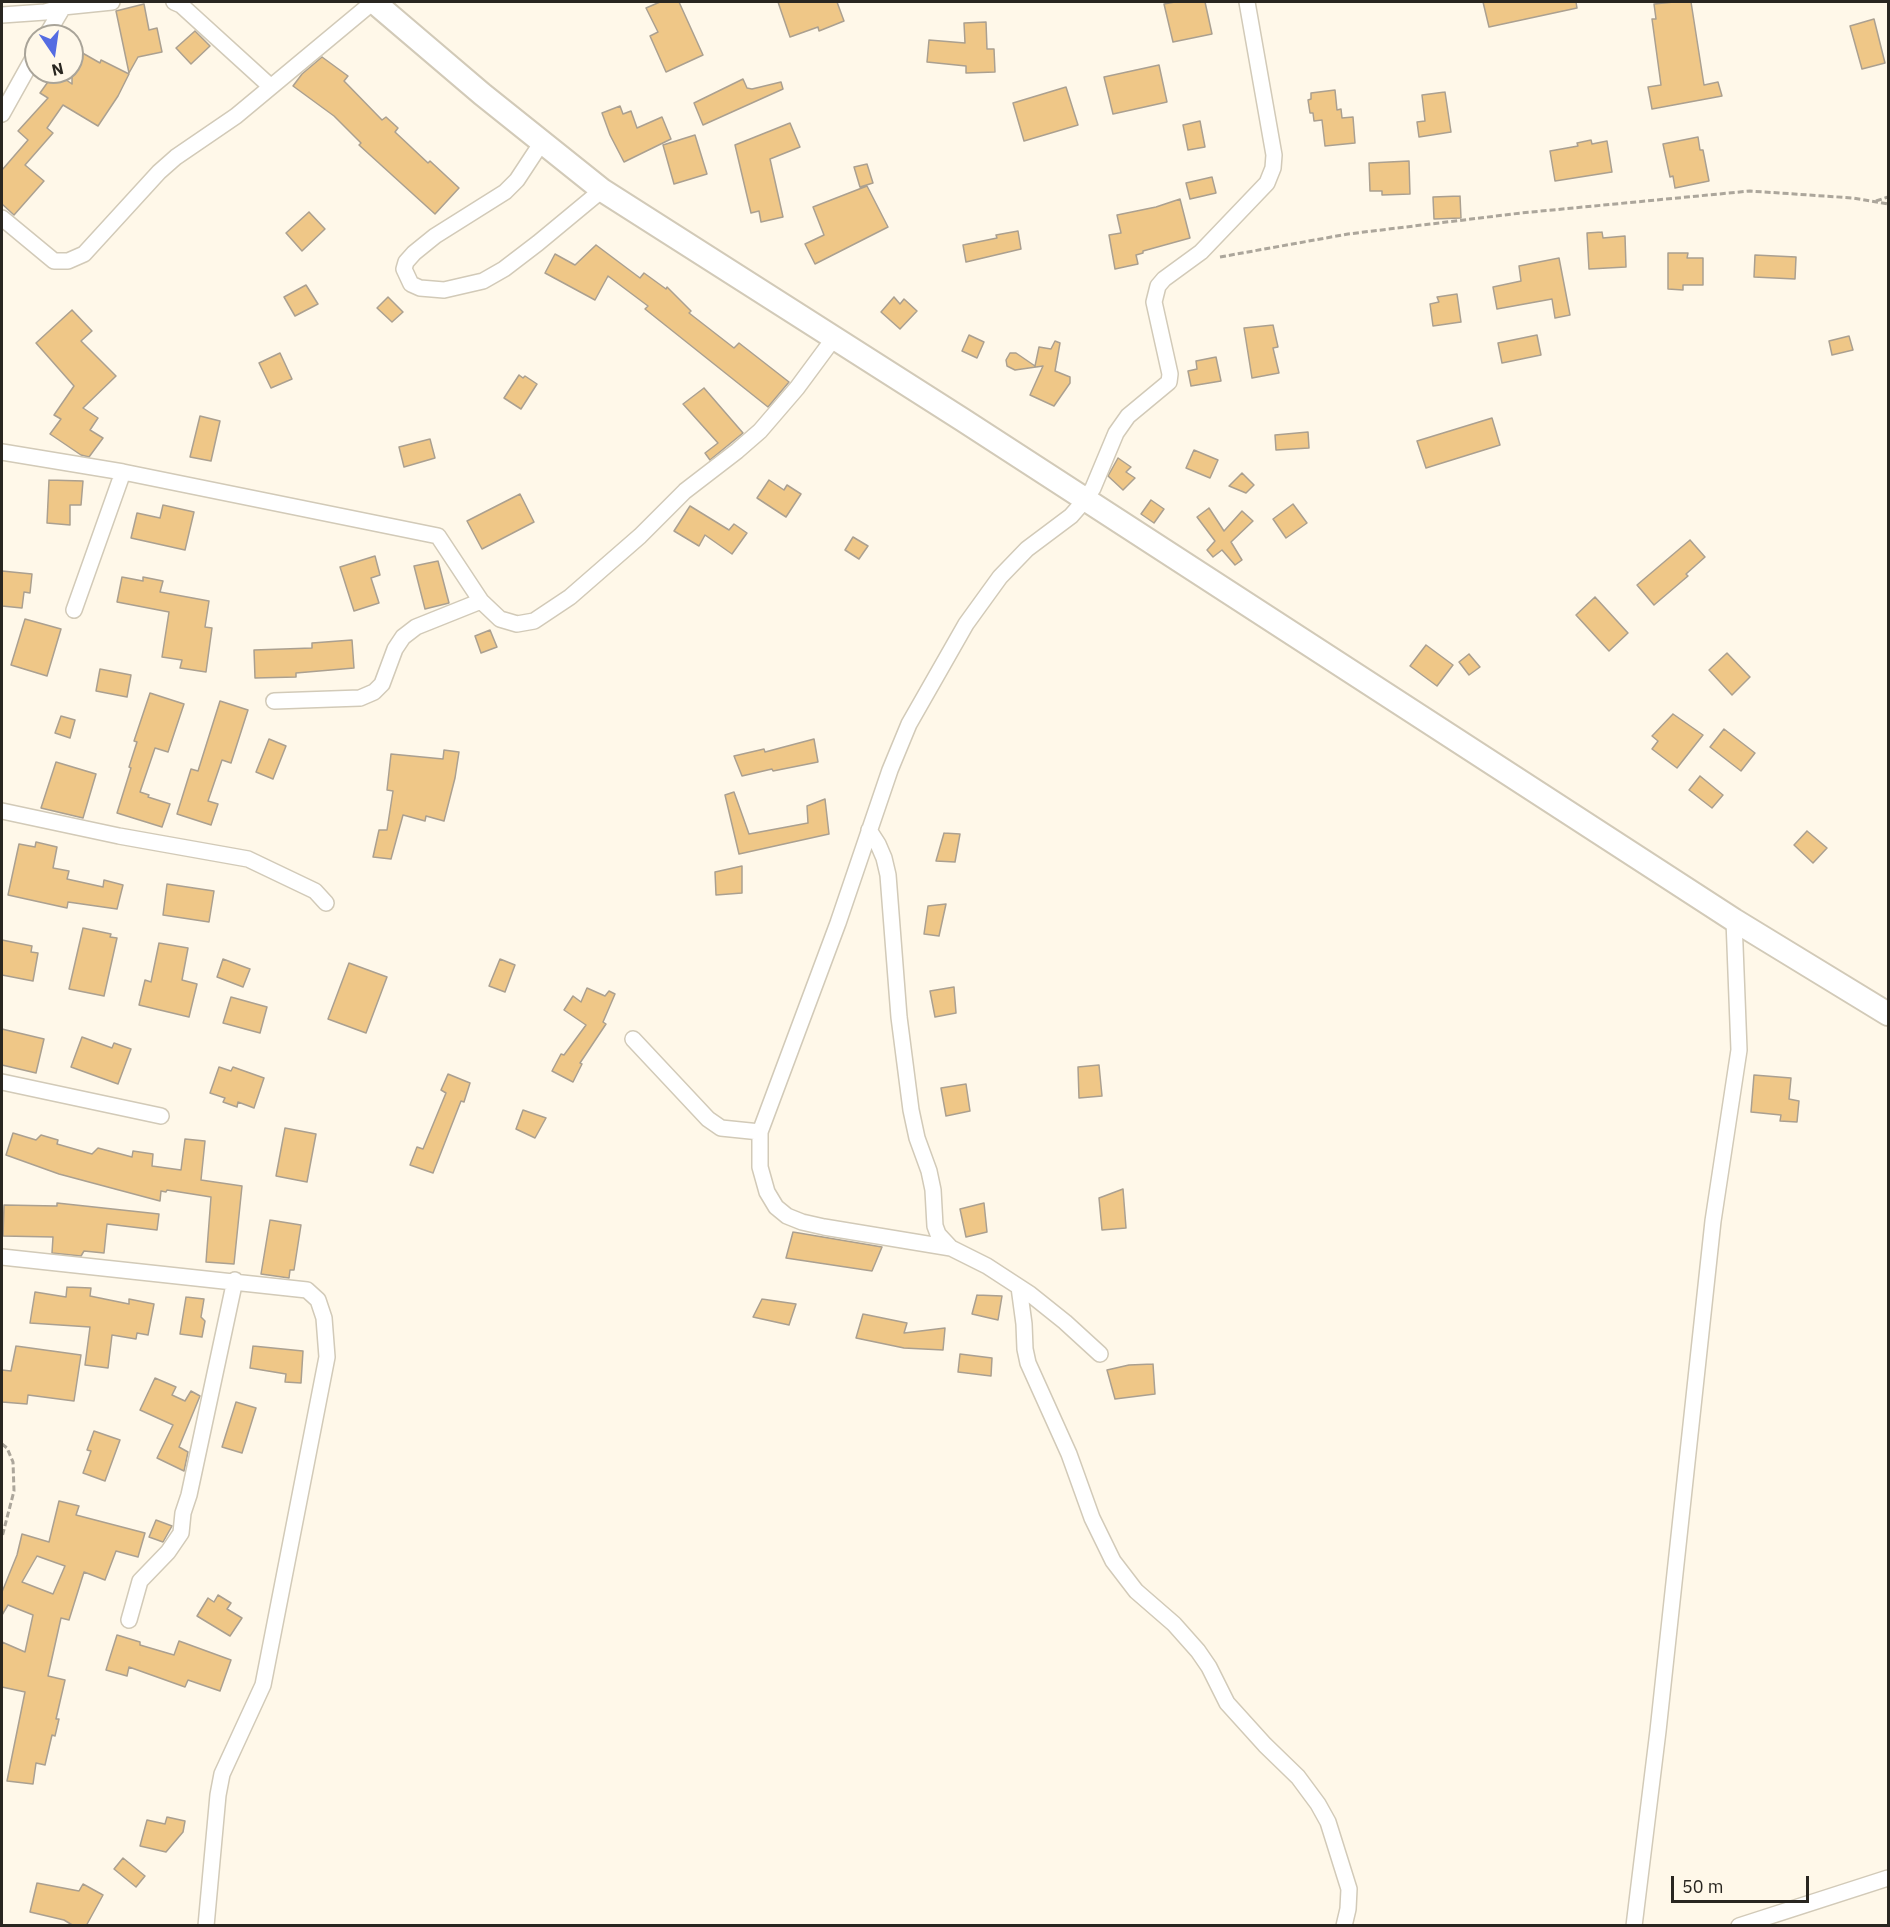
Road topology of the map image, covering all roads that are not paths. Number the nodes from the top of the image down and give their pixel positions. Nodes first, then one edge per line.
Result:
1 (112, 2) edge
2 (174, 2) edge
3 (374, 2) edge
4 (1247, 2) edge
5 (65, 4) edge
6 (2, 15) edge
7 (53, 24) edge
8 (24, 75) edge
9 (270, 86) junction
10 (2, 114) edge
11 (542, 142) junction
12 (602, 189) junction
13 (2, 218) edge
14 (834, 338) junction
15 (2, 452) edge
16 (123, 472) junction
17 (1085, 500) junction
18 (481, 601) junction
19 (74, 610) dead end
20 (274, 701) dead end
21 (2, 811) edge
22 (869, 830) junction
23 (326, 903) dead end
24 (1734, 920) junction
25 (1888, 1014) edge
26 (633, 1039) dead end
27 (2, 1082) edge
28 (161, 1116) dead end
29 (760, 1132) junction
30 (951, 1248) junction
31 (2, 1257) edge
32 (236, 1280) junction
33 (1019, 1287) junction
34 (1100, 1354) dead end
35 (129, 1620) dead end
36 (1888, 1878) edge
37 (206, 1926) edge
38 (1344, 1926) edge
39 (1634, 1926) edge
40 (1739, 1926) edge

1 - 5 street
2 - 9 street
3 - 9 street
3 - 11 street
4 - 17 street
5 - 6 street
5 - 7 street
8 - 10 street
9 - 13 street
11 - 12 street
11 - 12 street
12 - 14 street
14 - 17 street
14 - 18 street
15 - 16 street
16 - 18 street
16 - 19 street
17 - 22 street
17 - 24 street
18 - 20 street
21 - 23 street
22 - 29 street
22 - 30 street
24 - 25 street
24 - 39 street
26 - 29 street
27 - 28 street
29 - 30 street
30 - 33 street
31 - 32 street
32 - 35 street
32 - 37 street
33 - 34 street
33 - 38 street
36 - 40 street

